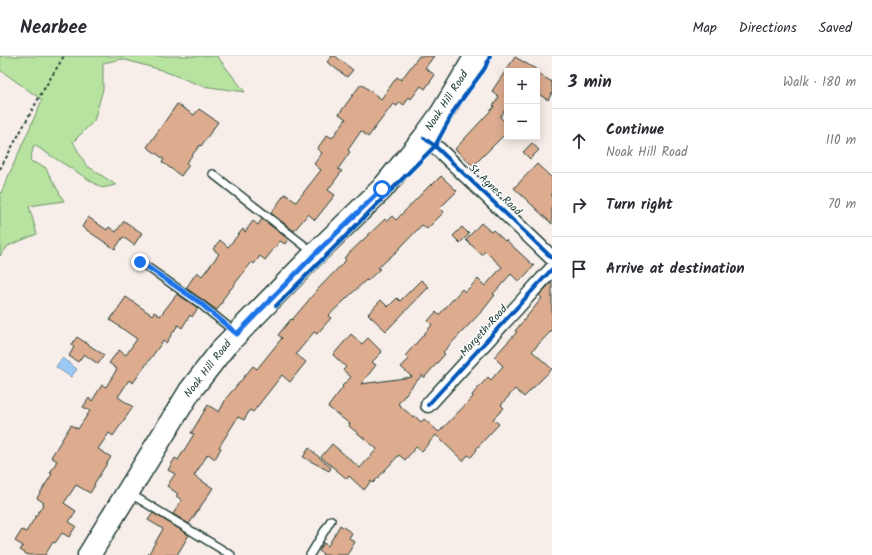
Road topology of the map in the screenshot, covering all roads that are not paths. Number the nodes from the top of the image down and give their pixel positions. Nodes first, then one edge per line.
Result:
1 (476, 56) edge
2 (424, 138) junction
3 (213, 174) dead end
4 (315, 254) junction
5 (552, 258) edge
6 (140, 262) dead end
7 (552, 269) edge
8 (237, 334) junction
9 (428, 405) dead end
10 (127, 492) junction
11 (331, 520) dead end
12 (89, 555) edge
13 (231, 555) edge
14 (310, 555) edge

1 - 2 main road, Noak Hill Road
2 - 4 main road, Noak Hill Road
2 - 5 street, St Agnes Road
3 - 4 lane
4 - 8 main road, Noak Hill Road
6 - 8 lane
7 - 9 street, Margeth Road
8 - 10 main road, Noak Hill Road
10 - 12 main road, Noak Hill Road
10 - 13 lane
11 - 14 lane

